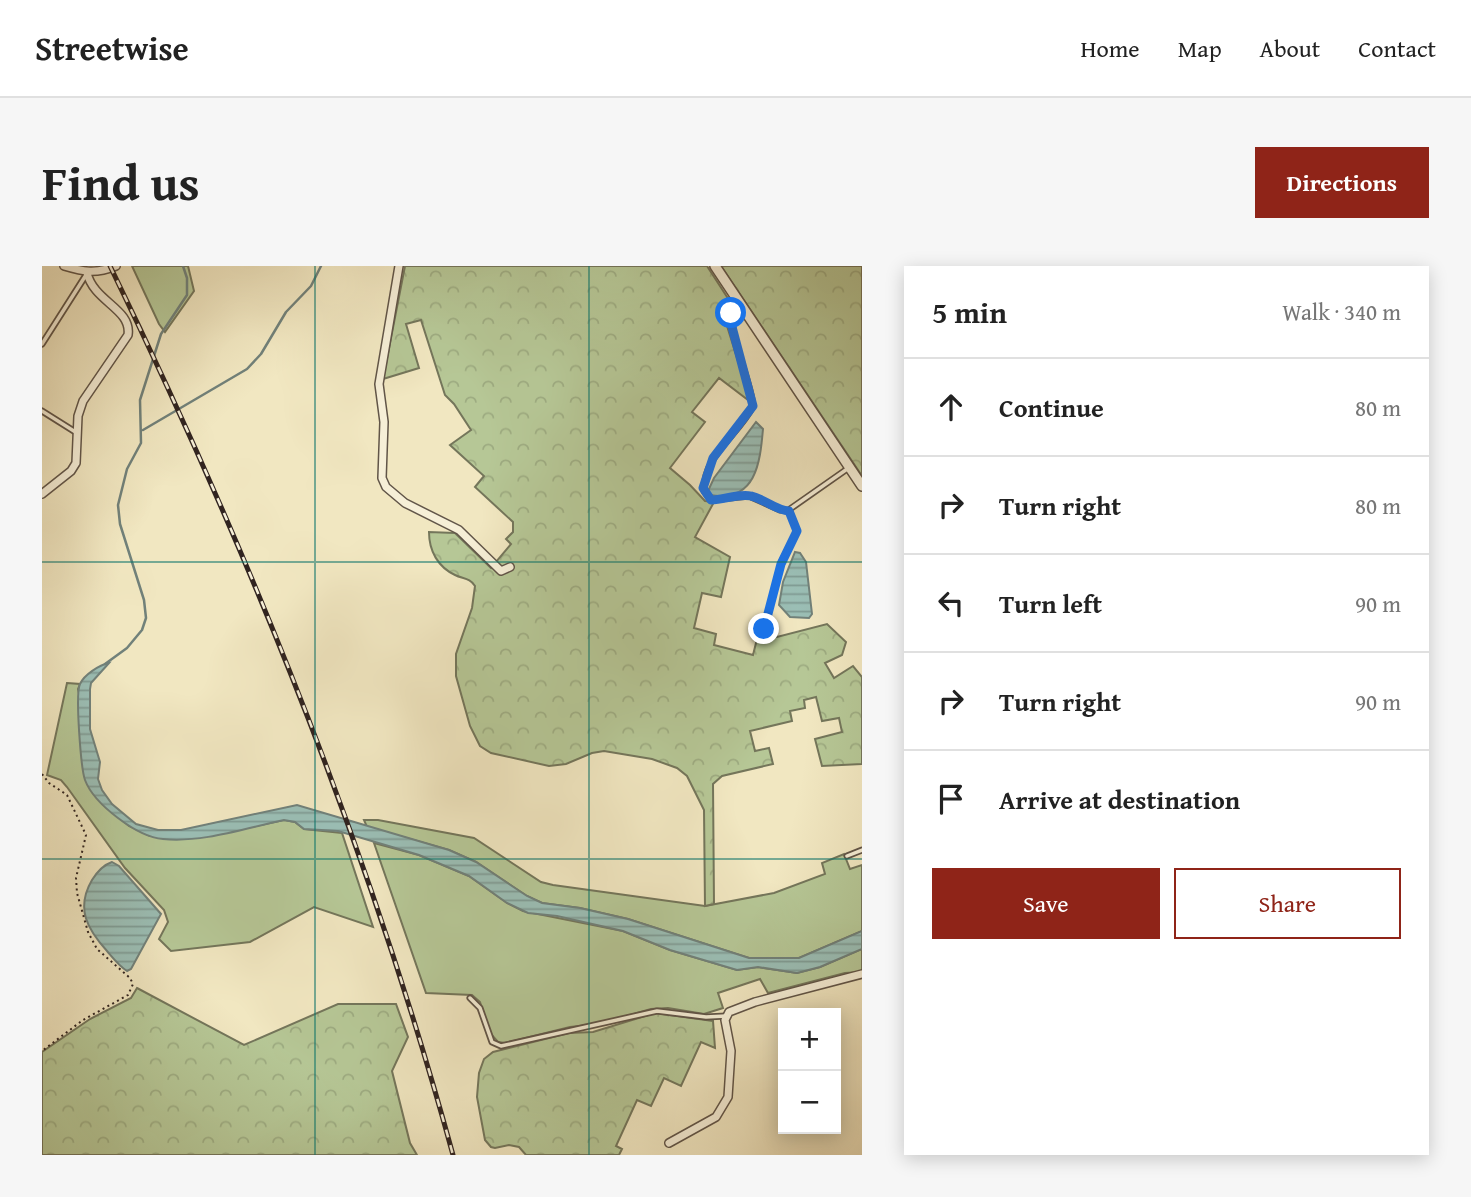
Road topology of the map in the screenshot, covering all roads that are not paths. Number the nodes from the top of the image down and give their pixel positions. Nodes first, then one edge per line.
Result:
1 (64, 266) edge
2 (116, 266) edge
3 (399, 266) edge
4 (715, 266) edge
5 (87, 273) junction
6 (735, 297) junction
7 (42, 344) edge
8 (42, 411) edge
9 (78, 435) junction
10 (850, 467) junction
11 (862, 486) edge
12 (42, 494) edge
13 (789, 511) junction
14 (510, 567) dead end
15 (764, 629) dead end
16 (862, 850) edge
17 (847, 856) dead end
18 (862, 974) edge
19 (470, 998) dead end
20 (726, 1016) junction
21 (669, 1143) dead end

1 - 5 street
2 - 5 street
3 - 14 street
4 - 6 street
5 - 7 lane
5 - 9 street
6 - 10 street
6 - 13 lane
8 - 9 lane
9 - 12 street
10 - 11 street
10 - 13 lane
13 - 15 lane
16 - 17 lane
18 - 20 street
19 - 20 lane
20 - 21 street

